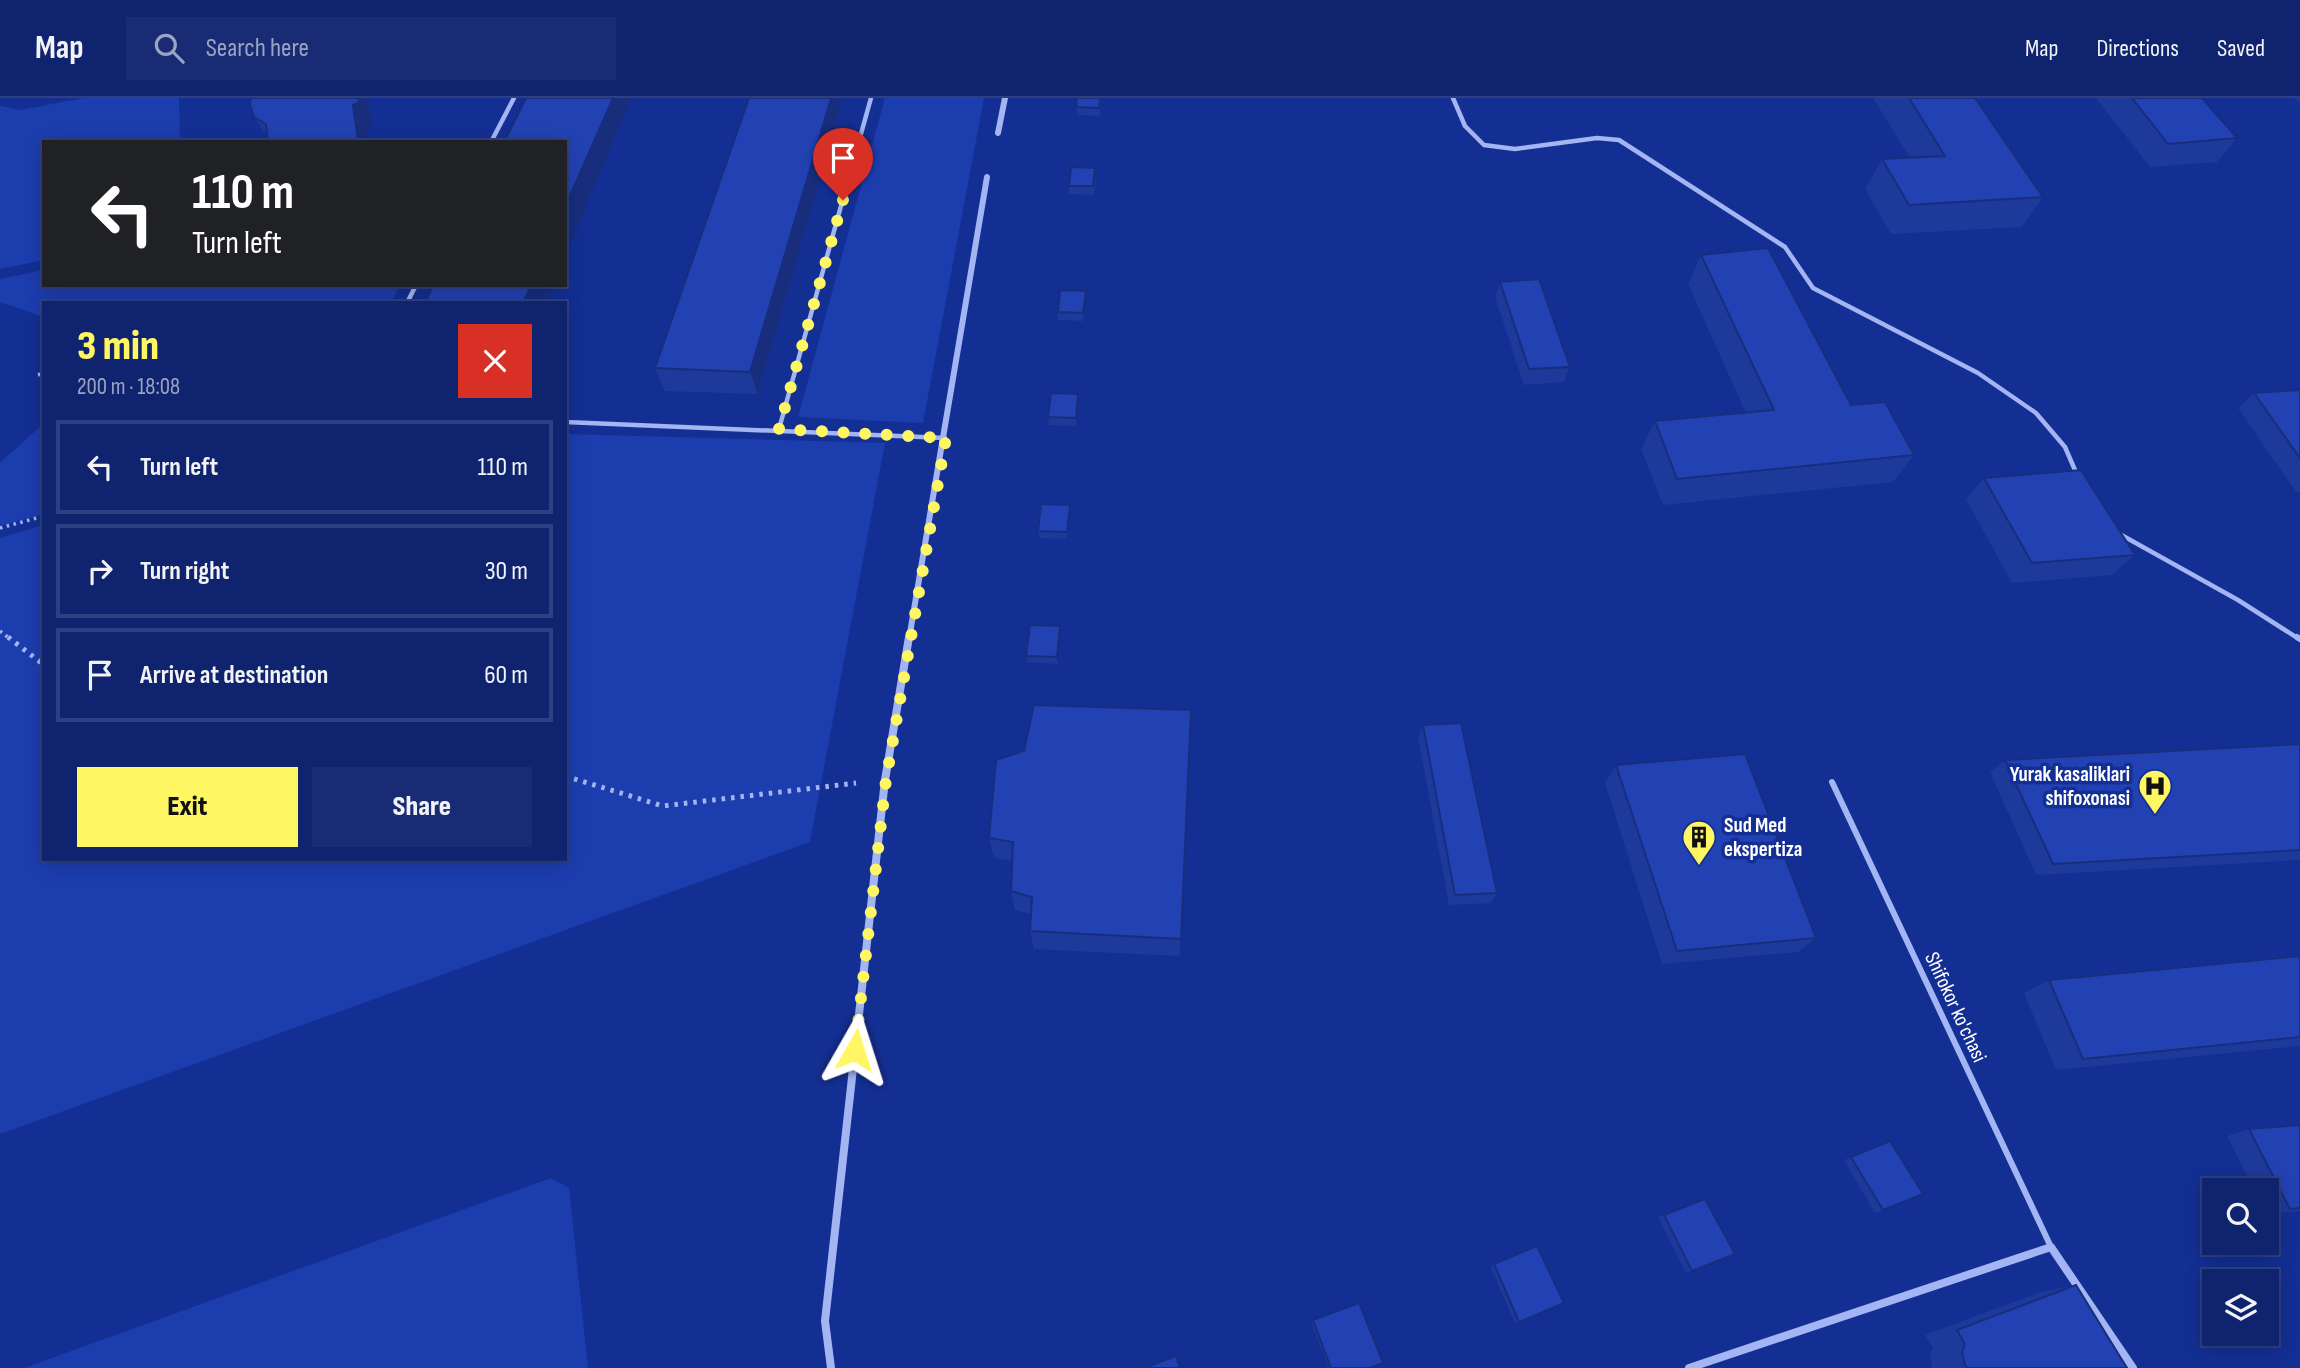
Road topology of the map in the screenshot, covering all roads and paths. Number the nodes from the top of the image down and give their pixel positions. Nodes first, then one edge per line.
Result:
1 (514, 98) edge
2 (871, 98) edge
3 (1005, 98) edge
4 (1453, 98) edge
5 (998, 133) dead end
6 (492, 140) edge
7 (987, 177) dead end
8 (42, 374) edge
9 (38, 375) dead end
10 (567, 422) edge
11 (779, 429) junction
12 (946, 438) junction
13 (2081, 484) edge
14 (42, 517) edge
15 (0, 528) edge
16 (2109, 528) edge
17 (0, 631) edge
18 (2300, 639) edge
19 (42, 663) edge
20 (567, 777) edge
21 (886, 780) junction
22 (1832, 782) dead end
23 (2051, 1247) junction
24 (831, 1368) edge
25 (1689, 1368) edge
26 (2133, 1368) edge

1 - 6 lane
2 - 11 lane
3 - 5 street
4 - 13 lane
7 - 12 street
8 - 9 path
10 - 11 lane
11 - 12 lane
12 - 21 street
14 - 15 path
16 - 18 lane
17 - 19 path
20 - 21 path
21 - 24 street
22 - 23 lane, Shifokor ko'chasi
23 - 25 street
23 - 26 street, Shifokor ko'chasi

